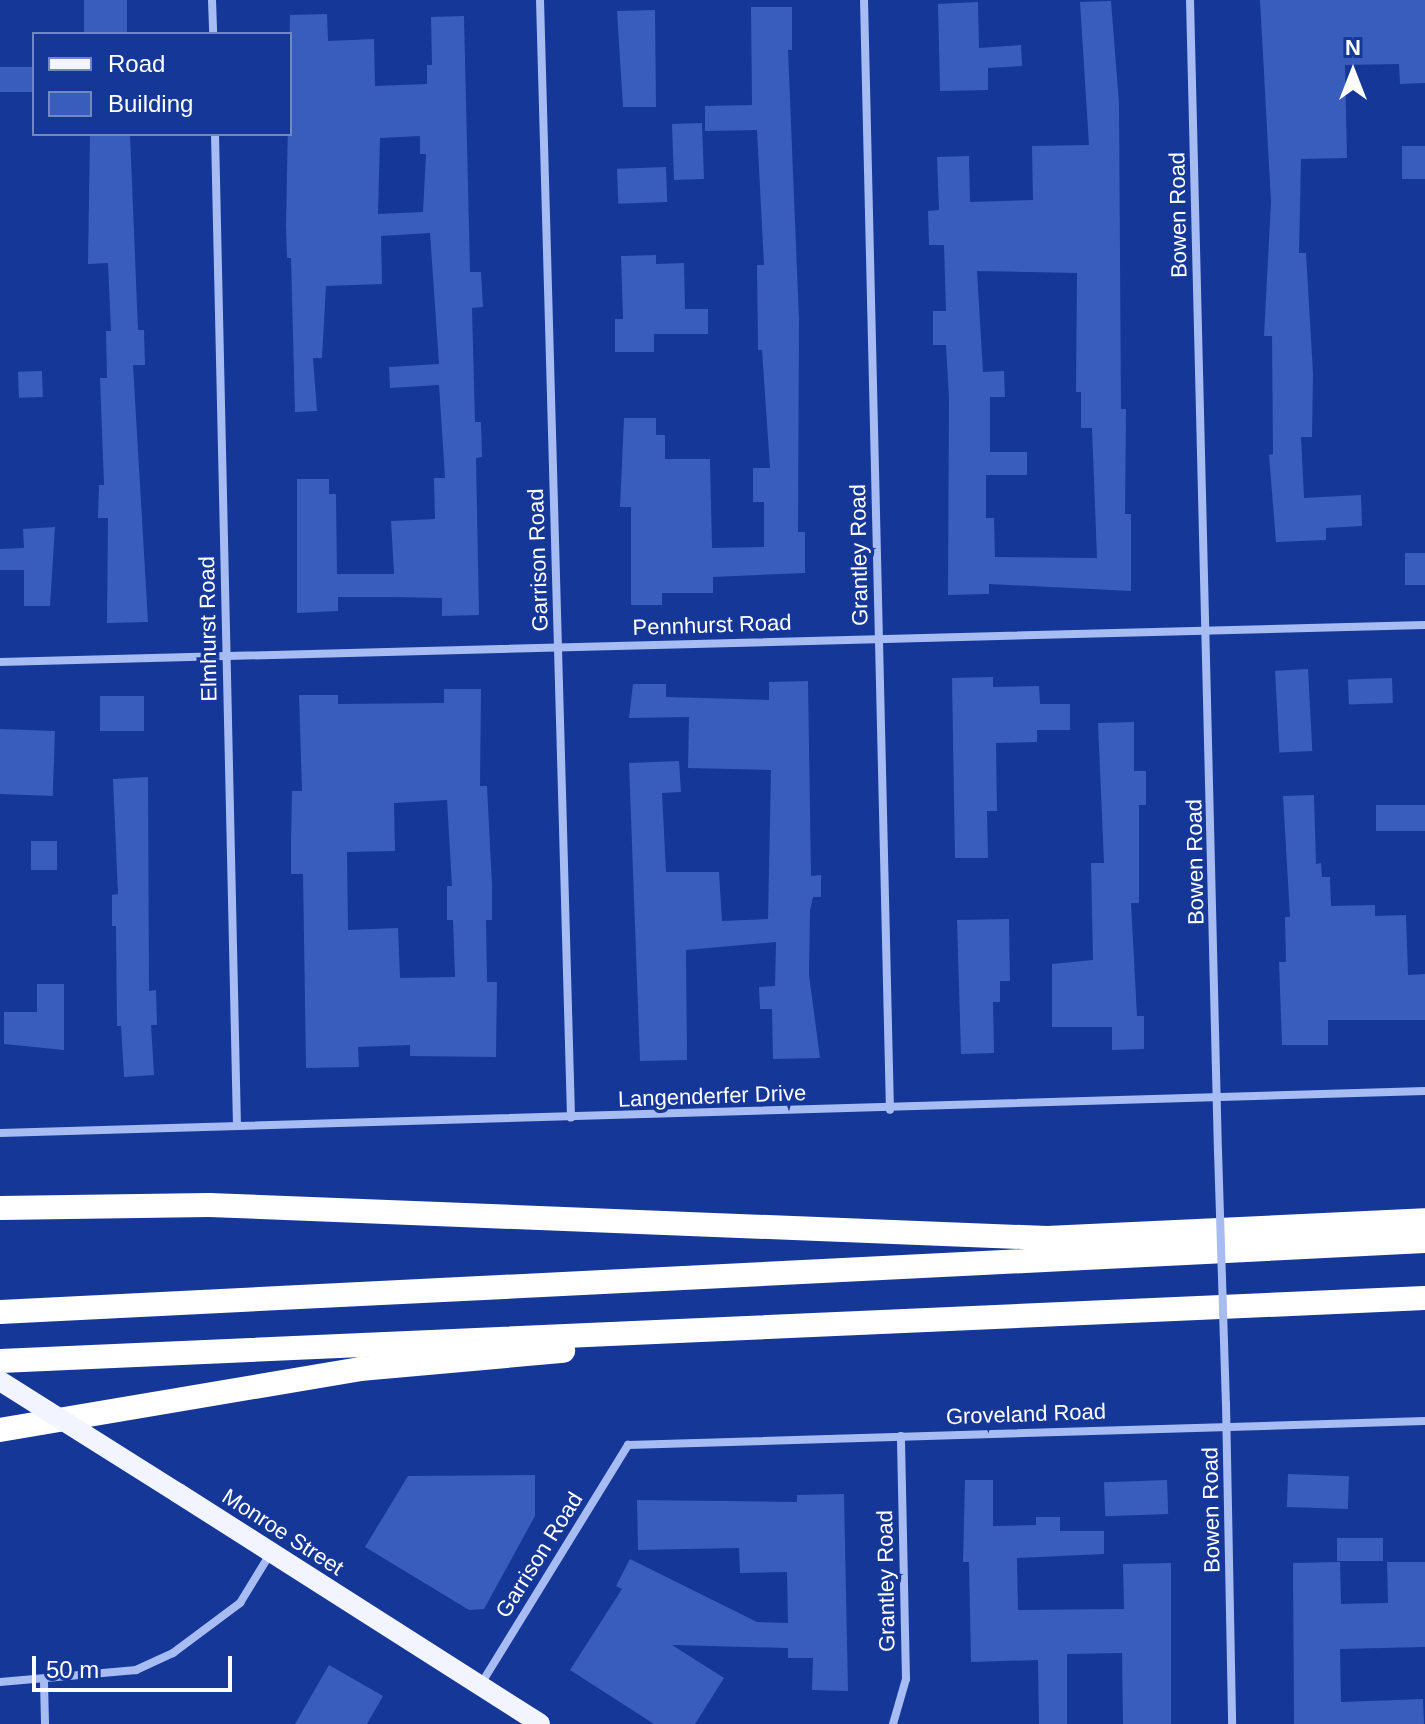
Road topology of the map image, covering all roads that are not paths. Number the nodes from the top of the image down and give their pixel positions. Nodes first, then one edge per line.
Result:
1 (212, 0) edge
2 (540, 0) edge
3 (864, 0) edge
4 (1190, 0) edge
5 (213, 32) edge
6 (215, 136) edge
7 (1425, 625) edge
8 (1207, 632) junction
9 (879, 637) junction
10 (558, 648) junction
11 (227, 657) junction
12 (0, 662) edge
13 (1425, 1091) edge
14 (1219, 1100) junction
15 (890, 1110) junction
16 (571, 1118) junction
17 (237, 1124) junction
18 (0, 1133) edge
19 (0, 1208) edge
20 (1425, 1220) edge
21 (1425, 1241) edge
22 (1425, 1298) edge
23 (0, 1312) edge
24 (924, 1320) junction
25 (0, 1361) edge
26 (0, 1381) edge
27 (1425, 1421) edge
28 (1227, 1425) junction
29 (0, 1430) edge
30 (901, 1436) junction
31 (628, 1445) joint
32 (271, 1554) junction
33 (0, 1682) edge
34 (44, 1682) junction
35 (481, 1684) junction
36 (45, 1724) edge
37 (540, 1724) edge
38 (893, 1724) edge
39 (1232, 1724) edge

1 - 5 street
2 - 10 street, Garrison Road
3 - 9 street, Grantley Road
4 - 8 street, Bowen Road
6 - 11 street, Elmhurst Road
7 - 8 street, Pennhurst Road
8 - 9 street, Pennhurst Road
8 - 14 street, Bowen Road
9 - 10 street, Pennhurst Road
9 - 15 street, Grantley Road
10 - 11 street, Pennhurst Road
10 - 16 street, Garrison Road
11 - 12 street, Pennhurst Road
11 - 17 street, Elmhurst Road
13 - 14 street, Langenderfer Drive
14 - 15 street, Langenderfer Drive
14 - 28 street, Bowen Road, bridge
15 - 16 street, Langenderfer Drive
16 - 17 street, Langenderfer Drive
17 - 18 street, Langenderfer Drive
19 - 20 highway
21 - 23 highway
22 - 24 highway
24 - 25 highway
24 - 29 highway
26 - 32 main road, Monroe Street, bridge
27 - 28 street, Groveland Road
28 - 30 street, Groveland Road
28 - 39 street, Bowen Road
30 - 31 street, Groveland Road
30 - 38 street, Grantley Road
31 - 35 street, Garrison Road
32 - 34 street
32 - 35 main road, Monroe Street
33 - 34 street
34 - 36 street
35 - 37 main road, Monroe Street

